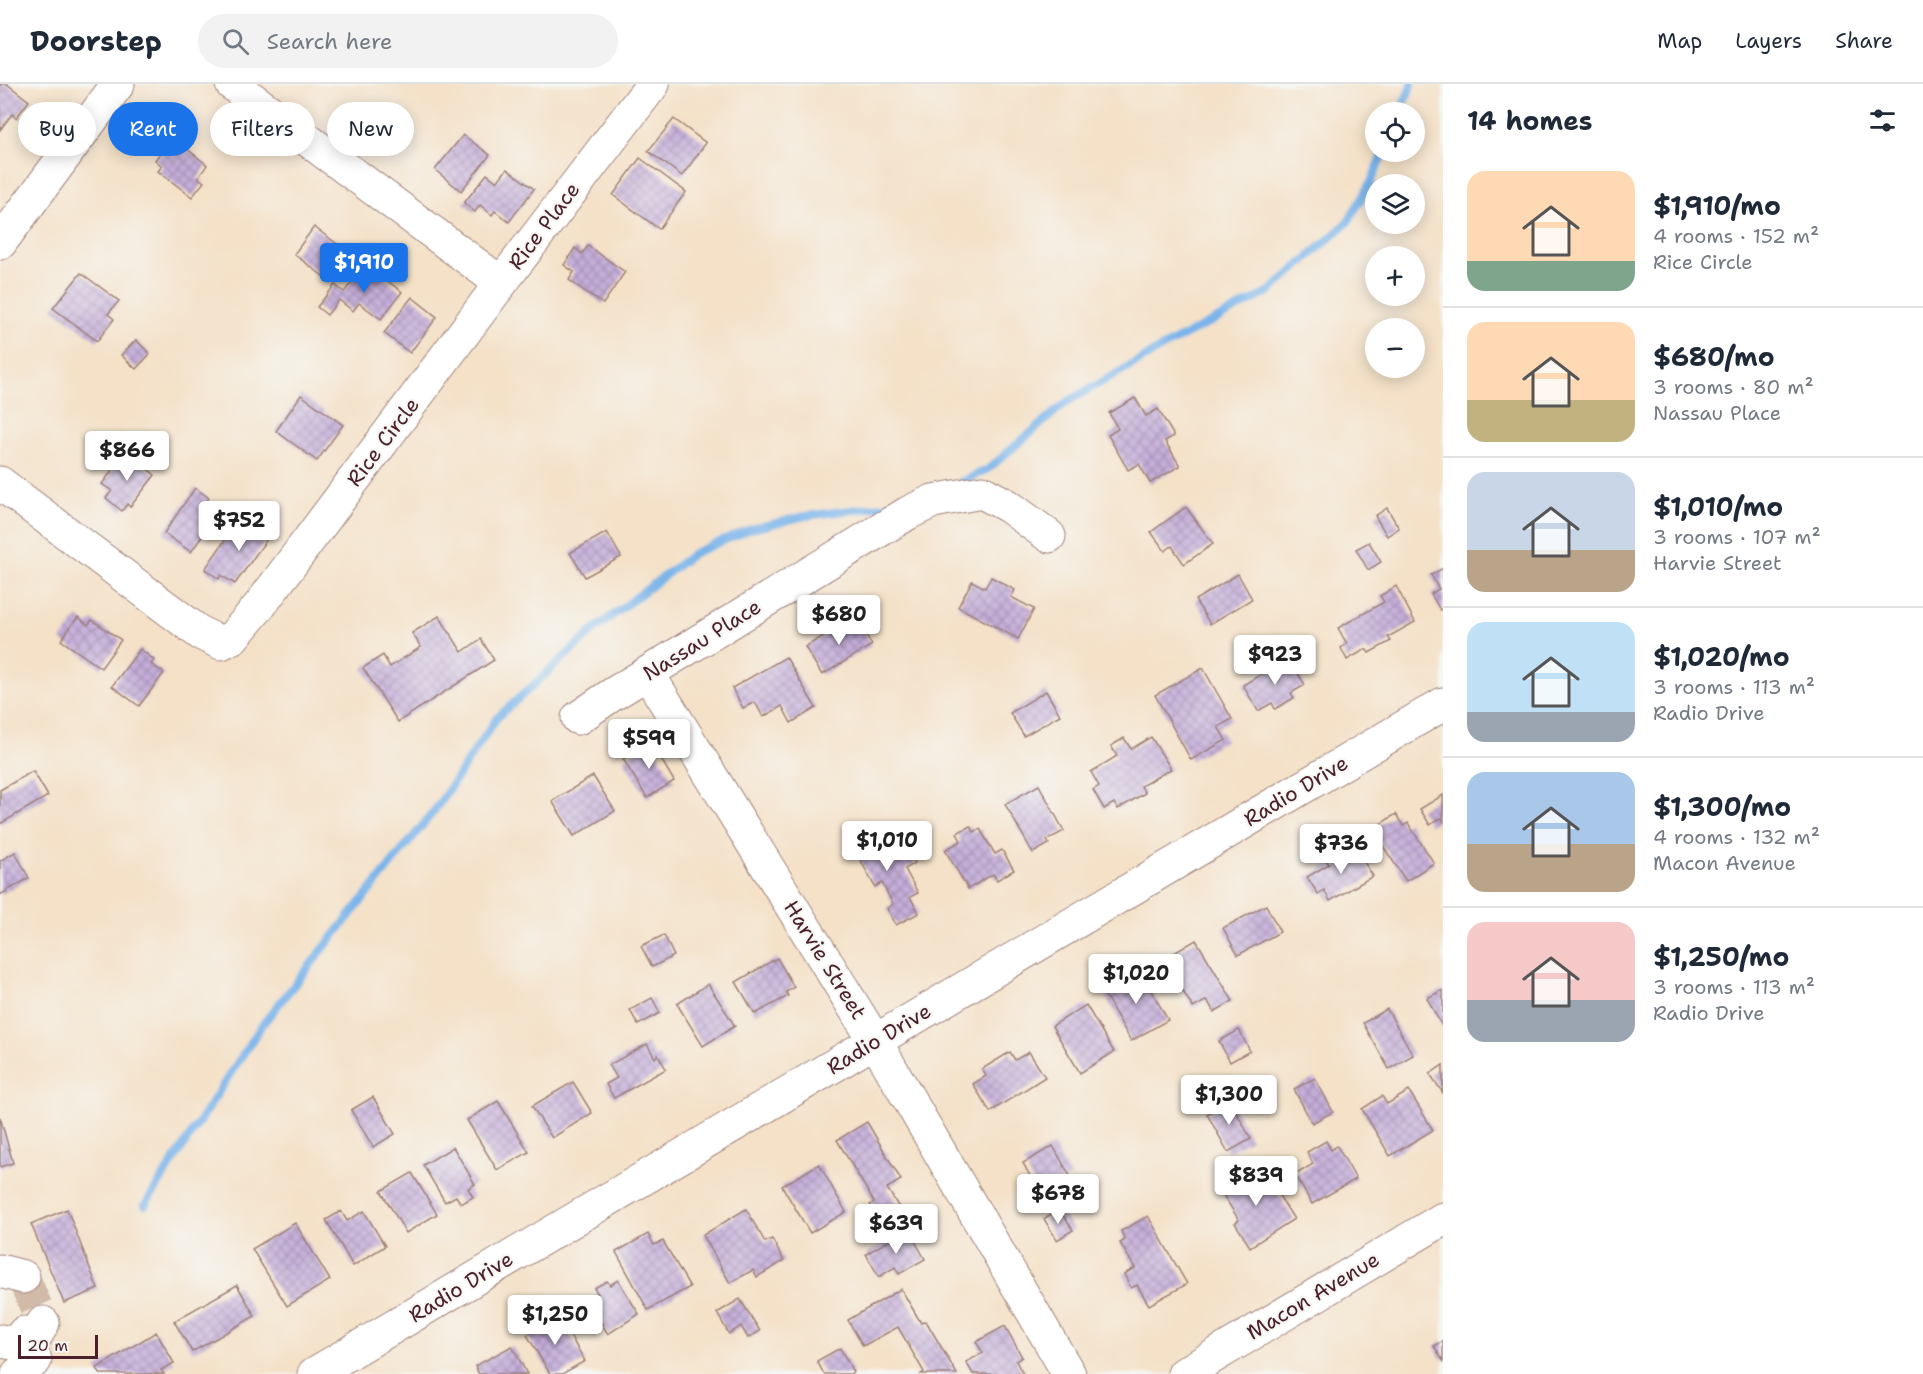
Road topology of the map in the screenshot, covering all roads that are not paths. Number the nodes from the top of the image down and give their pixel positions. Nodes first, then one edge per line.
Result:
1 (118, 84) edge
2 (232, 84) edge
3 (653, 84) edge
4 (0, 243) edge
5 (501, 283) junction
6 (0, 483) edge
7 (1049, 536) dead end
8 (648, 674) junction
9 (1443, 704) edge
10 (578, 718) dead end
11 (875, 1041) junction
12 (1443, 1219) edge
13 (314, 1374) edge
14 (1069, 1374) edge
15 (1184, 1374) edge

1 - 4 street
2 - 5 street
3 - 5 street, Rice Place
5 - 6 street, Rice Circle
7 - 8 street, Nassau Place
8 - 10 street, Nassau Place
8 - 11 street, Harvie Street
9 - 11 street, Radio Drive
11 - 13 street, Radio Drive
11 - 14 street, Harvie Street
12 - 15 street, Macon Avenue

